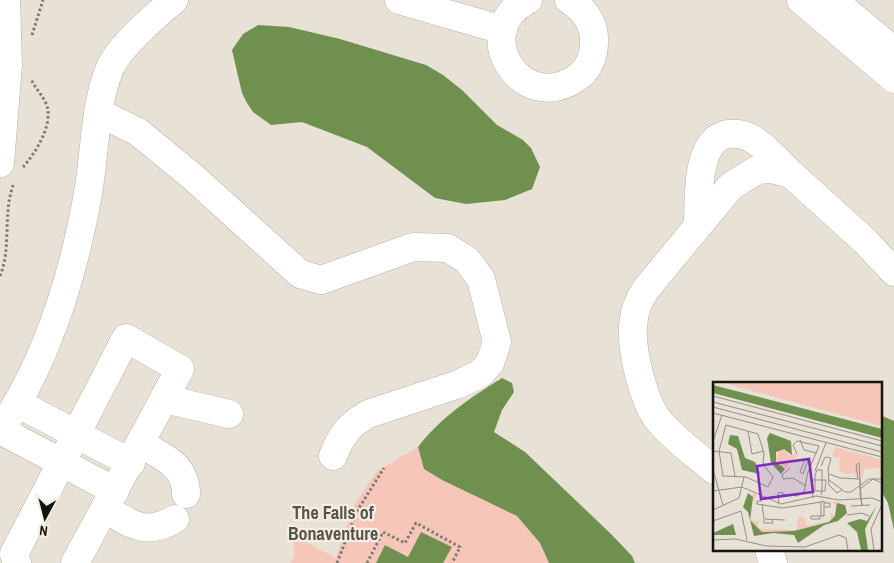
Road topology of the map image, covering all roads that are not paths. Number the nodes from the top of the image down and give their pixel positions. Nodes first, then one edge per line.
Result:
1 (6, 0) edge
2 (174, 0) edge
3 (399, 0) edge
4 (528, 0) edge
5 (801, 0) edge
6 (577, 2) edge
7 (832, 5) edge
8 (503, 30) junction
9 (894, 51) edge
10 (894, 79) edge
11 (100, 113) junction
12 (0, 163) edge
13 (791, 174) junction
14 (698, 226) junction
15 (894, 272) edge
16 (164, 399) junction
17 (17, 403) junction
18 (229, 414) dead end
19 (0, 430) edge
20 (76, 434) junction
21 (136, 454) junction
22 (333, 456) dead end
23 (62, 463) junction
24 (713, 469) edge
25 (186, 494) dead end
26 (110, 500) junction
27 (175, 519) dead end
28 (768, 550) edge
29 (82, 560) edge
30 (18, 563) edge
31 (773, 563) edge

1 - 12 street
2 - 11 street
3 - 8 street
4 - 8 street
5 - 7 street
6 - 8 street
7 - 9 street
7 - 10 street
11 - 17 street
11 - 22 street
13 - 14 street
13 - 14 street
13 - 15 street
14 - 24 street
16 - 18 street
16 - 20 street
16 - 21 street
17 - 19 street
17 - 20 street
19 - 23 street
20 - 21 street
20 - 23 street
21 - 25 street
21 - 26 street
23 - 26 street
23 - 30 street
26 - 27 street
26 - 29 street
28 - 31 street

